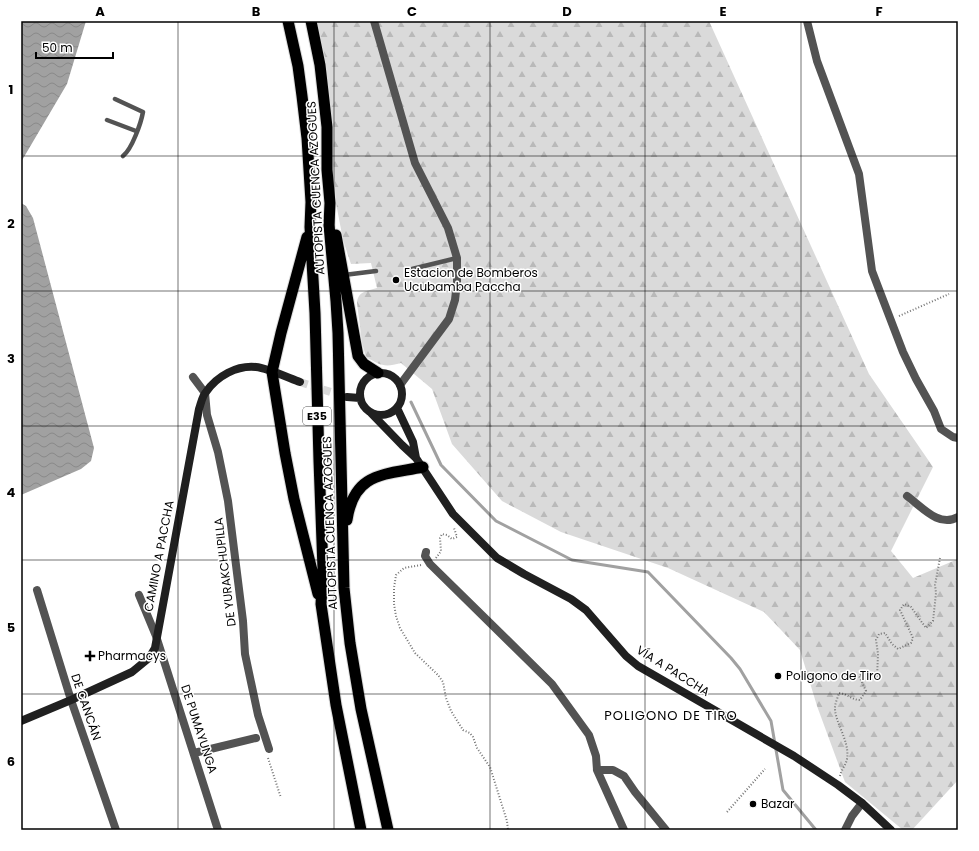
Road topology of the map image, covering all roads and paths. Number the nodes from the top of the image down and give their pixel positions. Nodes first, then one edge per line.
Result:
1 (288, 21) edge
2 (311, 21) edge
3 (374, 21) edge
4 (808, 21) edge
5 (115, 99) dead end
6 (107, 120) dead end
7 (136, 131) junction
8 (123, 156) dead end
9 (330, 202) junction
10 (310, 227) junction
11 (457, 258) junction
12 (412, 269) dead end
13 (376, 271) dead end
14 (344, 275) junction
15 (949, 294) dead end
16 (890, 319) junction
17 (272, 372) junction
18 (378, 373) junction
19 (193, 377) dead end
20 (300, 382) tunnel mouth
21 (400, 385) junction
22 (205, 393) junction
23 (347, 397) tunnel mouth
24 (360, 398) junction
25 (397, 408) junction
26 (371, 413) junction
27 (958, 438) edge
28 (419, 462) junction
29 (907, 496) dead end
30 (453, 514) junction
31 (958, 517) edge
32 (426, 552) dead end
33 (343, 554) junction
34 (940, 558) dead end
35 (430, 564) junction
36 (37, 590) dead end
37 (139, 595) dead end
38 (321, 604) junction
39 (156, 636) junction
40 (71, 700) junction
41 (21, 721) edge
42 (256, 738) dead end
43 (269, 749) joint
44 (194, 753) junction
45 (765, 769) dead end
46 (597, 770) junction
47 (838, 785) junction
48 (281, 798) dead end
49 (862, 803) junction
50 (727, 812) dead end
51 (116, 830) edge
52 (218, 830) edge
53 (361, 830) edge
54 (388, 830) edge
55 (508, 830) edge
56 (624, 830) edge
57 (666, 830) edge
58 (846, 830) edge
59 (891, 830) edge

1 - 10 highway, AUTOPISTA CUENCA AZOGUES / E35
2 - 9 highway, AUTOPISTA CUENCA AZOGUES / E35
3 - 11 street
4 - 16 street
5 - 7 lane
6 - 7 lane
7 - 8 lane
9 - 14 highway
9 - 33 highway, AUTOPISTA CUENCA AZOGUES / E35
10 - 17 highway
10 - 38 highway, AUTOPISTA CUENCA AZOGUES / E35
11 - 12 lane
11 - 21 street
13 - 14 lane
14 - 18 highway
15 - 16 path
16 - 27 street
17 - 20 main road, CAMINO A PACCHA
17 - 22 main road, CAMINO A PACCHA
17 - 38 highway
18 - 21 main road
18 - 24 main road
19 - 22 street
21 - 25 main road
22 - 39 main road, CAMINO A PACCHA
22 - 43 street, DE YURAKCHUPILLA
23 - 24 main road
24 - 26 main road
25 - 26 main road
25 - 28 main road, VÍA A PACCHA
26 - 28 main road, VÍA A PACCHA
28 - 30 main road, VÍA A PACCHA
28 - 33 highway
29 - 31 street
30 - 35 path
30 - 47 main road, VÍA A PACCHA
32 - 35 street
33 - 54 highway, AUTOPISTA CUENCA AZOGUES / E35
34 - 47 path
35 - 46 street
35 - 55 path
36 - 40 street, DE CANCÁN
37 - 39 street, DE PUMAYUNGA
38 - 53 highway, AUTOPISTA CUENCA AZOGUES / E35
39 - 40 main road, CAMINO A PACCHA
39 - 44 street, DE PUMAYUNGA
40 - 41 main road, CAMINO A PACCHA
40 - 51 street, DE CANCÁN
42 - 44 street
43 - 48 path
44 - 52 street, DE PUMAYUNGA
45 - 50 path
46 - 56 street
46 - 57 street
47 - 49 main road, VÍA A PACCHA
49 - 58 street
49 - 59 main road, VÍA A PACCHA

